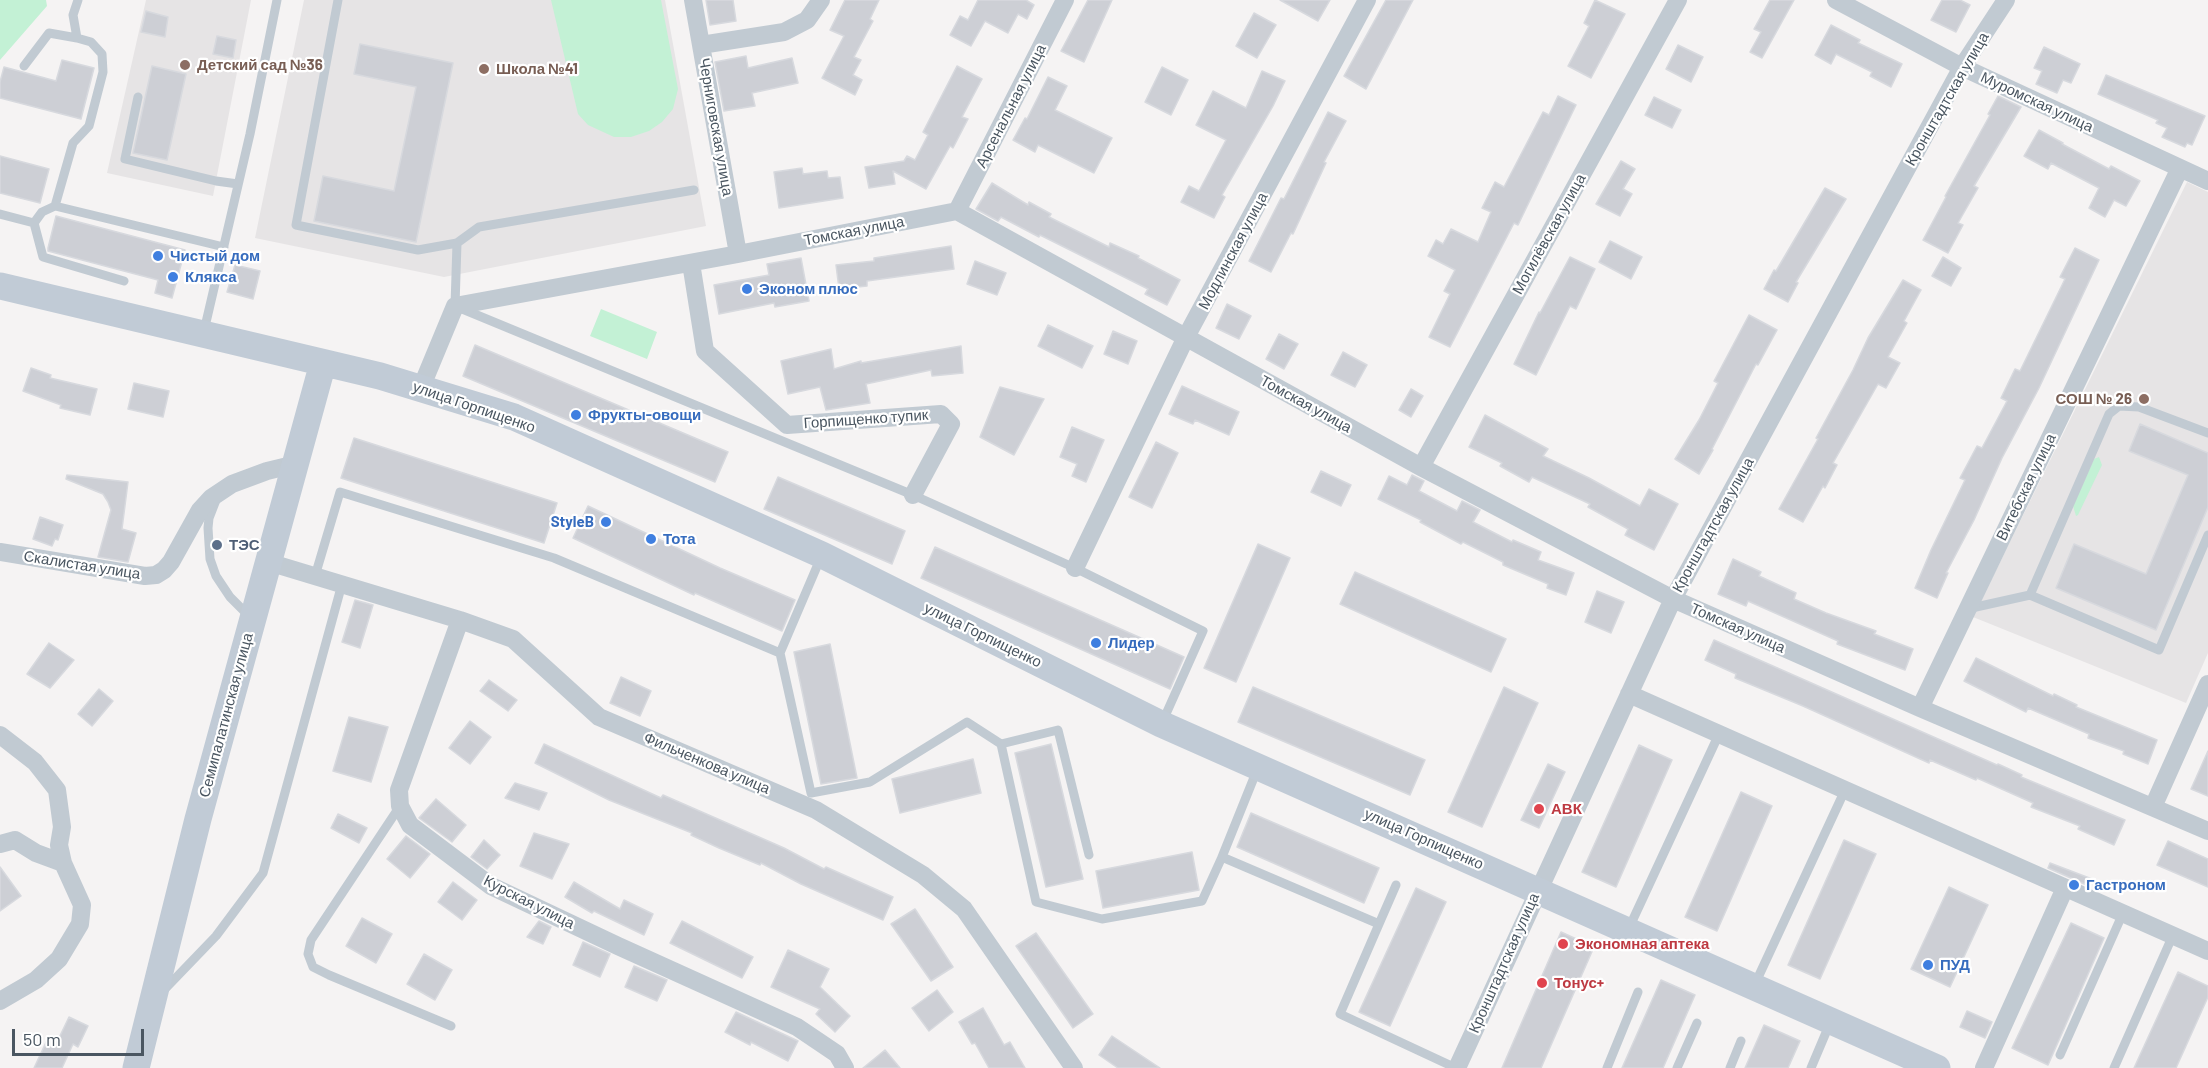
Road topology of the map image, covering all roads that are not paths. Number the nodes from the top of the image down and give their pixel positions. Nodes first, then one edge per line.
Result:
1 (78, 0) edge
2 (277, 0) edge
3 (338, 0) edge
4 (693, 0) edge
5 (821, 0) edge
6 (1065, 0) edge
7 (1367, 0) edge
8 (1678, 0) edge
9 (1836, 0) edge
10 (2006, 0) edge
11 (77, 38) junction
12 (701, 45) junction
13 (24, 66) dead end
14 (1962, 67) junction
15 (138, 97) dead end
16 (2180, 168) junction
17 (2208, 181) edge
18 (238, 184) junction
19 (694, 190) dead end
20 (55, 206) junction
21 (957, 211) junction
22 (0, 214) edge
23 (34, 223) junction
24 (457, 243) junction
25 (224, 247) junction
26 (738, 254) junction
27 (691, 263) junction
28 (124, 281) dead end
29 (0, 286) edge
30 (455, 306) junction
31 (203, 333) junction
32 (1186, 337) junction
33 (323, 363) junction
34 (421, 388) junction
35 (783, 433) junction
36 (2208, 433) edge
37 (296, 464) junction
38 (1421, 467) junction
39 (220, 490) junction
40 (913, 495) junction
41 (2208, 535) edge
42 (0, 552) edge
43 (822, 555) junction
44 (268, 562) junction
45 (1075, 568) junction
46 (315, 576) junction
47 (342, 584) junction
48 (2030, 595) junction
49 (1673, 599) junction
50 (1967, 609) junction
51 (252, 620) junction
52 (460, 620) junction
53 (780, 653) junction
54 (2208, 684) edge
55 (1629, 694) junction
56 (1920, 708) junction
57 (1161, 724) junction
58 (1719, 734) junction
59 (0, 735) edge
60 (1001, 744) junction
61 (1259, 766) junction
62 (1845, 790) junction
63 (400, 806) junction
64 (2153, 807) junction
65 (2208, 831) edge
66 (0, 844) edge
67 (1089, 855) dead end
68 (1222, 857) junction
69 (63, 863) junction
70 (1396, 885) dead end
71 (2065, 888) junction
72 (1538, 890) junction
73 (2123, 914) junction
74 (1379, 924) junction
75 (1628, 930) junction
76 (2173, 935) junction
77 (2208, 951) edge
78 (1754, 986) junction
79 (1638, 992) dead end
80 (154, 999) junction
81 (0, 1001) edge
82 (1831, 1021) junction
83 (1697, 1023) dead end
84 (451, 1026) dead end
85 (1742, 1041) dead end
86 (2060, 1055) dead end
87 (136, 1068) edge
88 (845, 1068) edge
89 (1074, 1068) edge
90 (1456, 1068) edge
91 (1606, 1068) edge
92 (1677, 1068) edge
93 (1730, 1068) edge
94 (1811, 1068) edge
95 (1937, 1068) edge
96 (1984, 1068) edge
97 (2114, 1068) edge

1 - 11 lane
2 - 18 lane
3 - 24 lane
4 - 12 street, Черниговская улица
5 - 12 street
6 - 21 street, Арсенальная улица
7 - 32 street, Модлинская улица
8 - 38 street, Могилёвская улица
9 - 14 street, Муромская улица
10 - 14 street, Кронштадтская улица
11 - 13 lane
11 - 20 lane
12 - 26 street, Черниговская улица
14 - 16 street, Муромская улица
14 - 49 street, Кронштадтская улица
15 - 18 lane
16 - 17 street, Муромская улица
16 - 50 street, Витебская улица
18 - 25 lane
19 - 24 lane
20 - 23 lane
20 - 25 lane
21 - 26 street, Томская улица
21 - 32 street, Томская улица
22 - 23 lane
23 - 28 lane
24 - 30 lane
25 - 31 lane
26 - 27 street, Томская улица
27 - 30 street, Томская улица
27 - 35 street, Горпищенко тупик
29 - 31 main road, улица Горпищенко
30 - 34 street
30 - 35 lane
31 - 33 main road, улица Горпищенко
32 - 38 street, Томская улица
32 - 45 street, Модлинская улица
33 - 34 main road, улица Горпищенко
33 - 37 main road, Семипалатинская улица
34 - 43 main road, улица Горпищенко
35 - 40 lane
35 - 40 street, Горпищенко тупик
36 - 48 lane
37 - 39 street, Скалистая улица
37 - 44 main road, Семипалатинская улица
38 - 49 street, Томская улица
39 - 42 street, Скалистая улица
39 - 51 lane
40 - 45 lane
41 - 48 lane
43 - 53 lane
43 - 57 main road, улица Горпищенко
44 - 46 street, Фильченкова улица
44 - 51 main road, Семипалатинская улица
45 - 57 lane
46 - 47 street, Фильченкова улица
46 - 53 lane
47 - 52 street, Фильченкова улица
47 - 80 lane
48 - 50 lane
49 - 55 street, Кронштадтская улица
49 - 56 street, Томская улица
50 - 56 street, Витебская улица
51 - 80 main road, Семипалатинская улица
52 - 63 street
52 - 89 street, Фильченкова улица
53 - 60 lane
54 - 64 street
55 - 58 street
55 - 72 street, Кронштадтская улица
56 - 64 street, Томская улица
57 - 61 main road, улица Горпищенко
58 - 62 street
58 - 75 lane
59 - 69 street
60 - 67 lane
60 - 68 lane
61 - 68 lane
61 - 72 main road, улица Горпищенко
62 - 71 street
62 - 78 lane
63 - 84 lane
63 - 88 street, Курская улица
64 - 65 street, Томская улица
66 - 69 street
68 - 74 lane
69 - 81 street
70 - 74 lane
71 - 73 street
71 - 96 street
72 - 75 main road, улица Горпищенко
72 - 90 street, Кронштадтская улица
73 - 76 street
73 - 86 lane
74 - 90 lane
75 - 78 main road, улица Горпищенко
76 - 77 street
76 - 97 lane
78 - 82 main road, улица Горпищенко
79 - 91 lane
80 - 87 main road, Семипалатинская улица
82 - 94 lane
82 - 95 main road, улица Горпищенко
83 - 92 lane
85 - 93 lane

